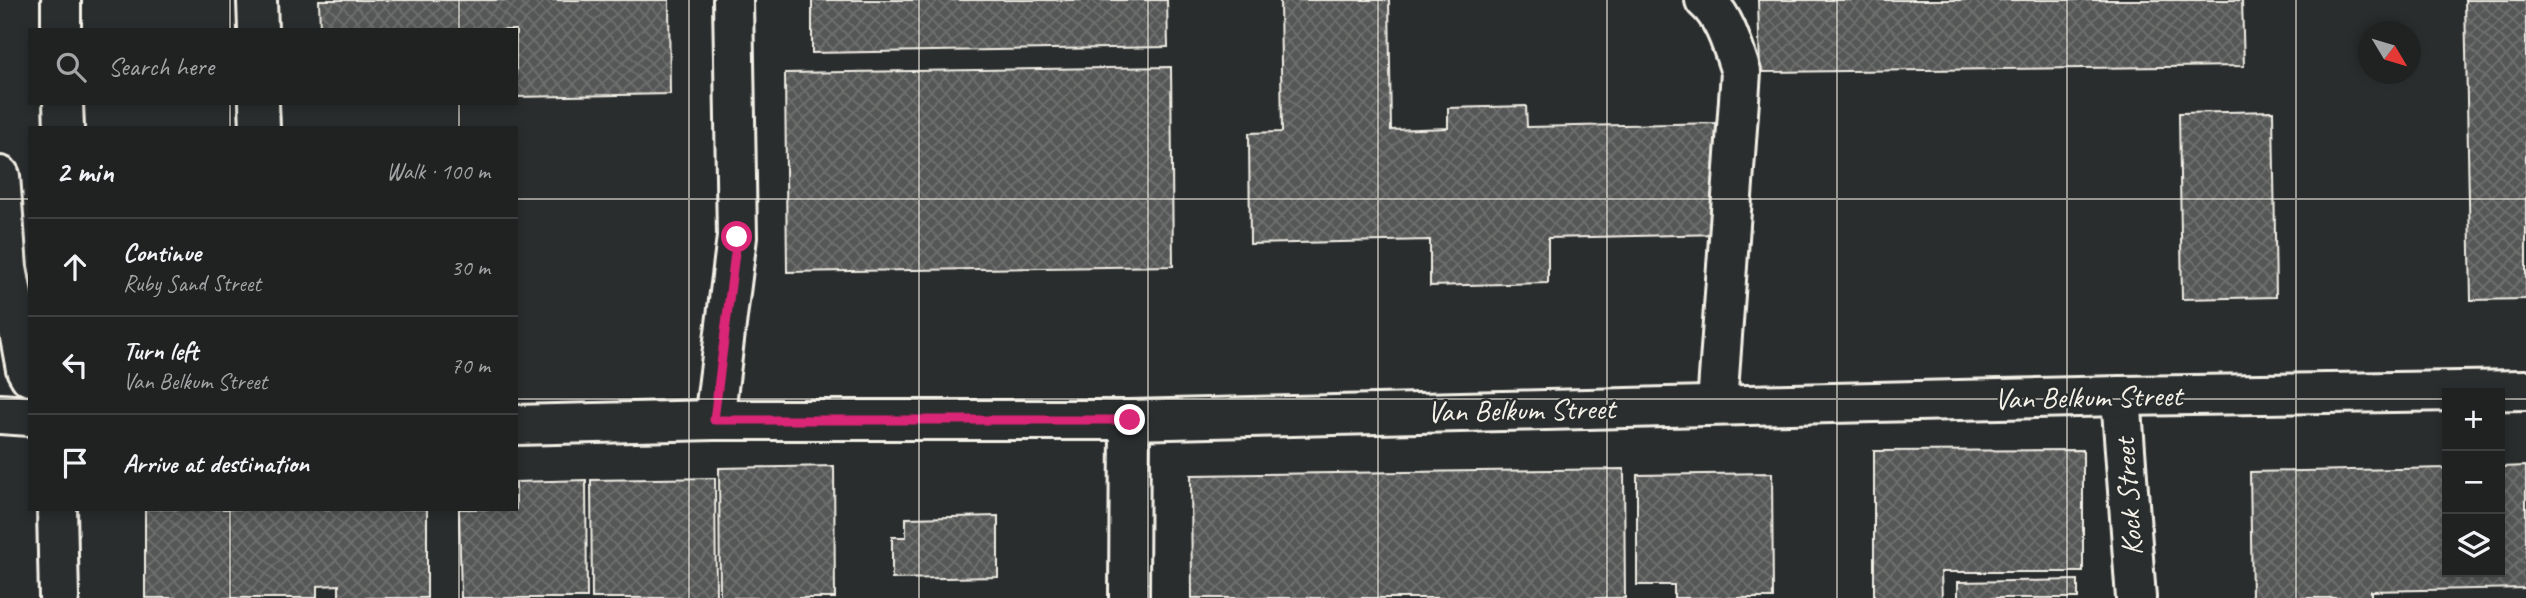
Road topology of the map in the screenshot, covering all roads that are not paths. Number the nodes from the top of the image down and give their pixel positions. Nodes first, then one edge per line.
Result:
1 (61, 0) edge
2 (257, 0) edge
3 (733, 0) edge
4 (1704, 0) edge
5 (61, 28) edge
6 (258, 28) edge
7 (63, 105) edge
8 (259, 105) edge
9 (64, 126) edge
10 (260, 126) edge
11 (0, 176) edge
12 (28, 372) edge
13 (2526, 390) edge
14 (2121, 396) junction
15 (1717, 405) junction
16 (0, 414) edge
17 (28, 416) edge
18 (714, 420) junction
19 (1130, 420) junction
20 (518, 425) edge
21 (57, 511) edge
22 (59, 598) edge
23 (1129, 598) edge
24 (2136, 598) edge

1 - 5 street
2 - 6 street
3 - 18 street
4 - 15 street
7 - 9 street
8 - 10 street
11 - 12 street
13 - 14 street, Van Belkum Street
14 - 15 street, Van Belkum Street
14 - 24 street, Kock Street
15 - 19 street, Van Belkum Street
16 - 17 street
18 - 19 street, Van Belkum Street
18 - 20 street, Van Belkum Street
19 - 23 street
21 - 22 street

